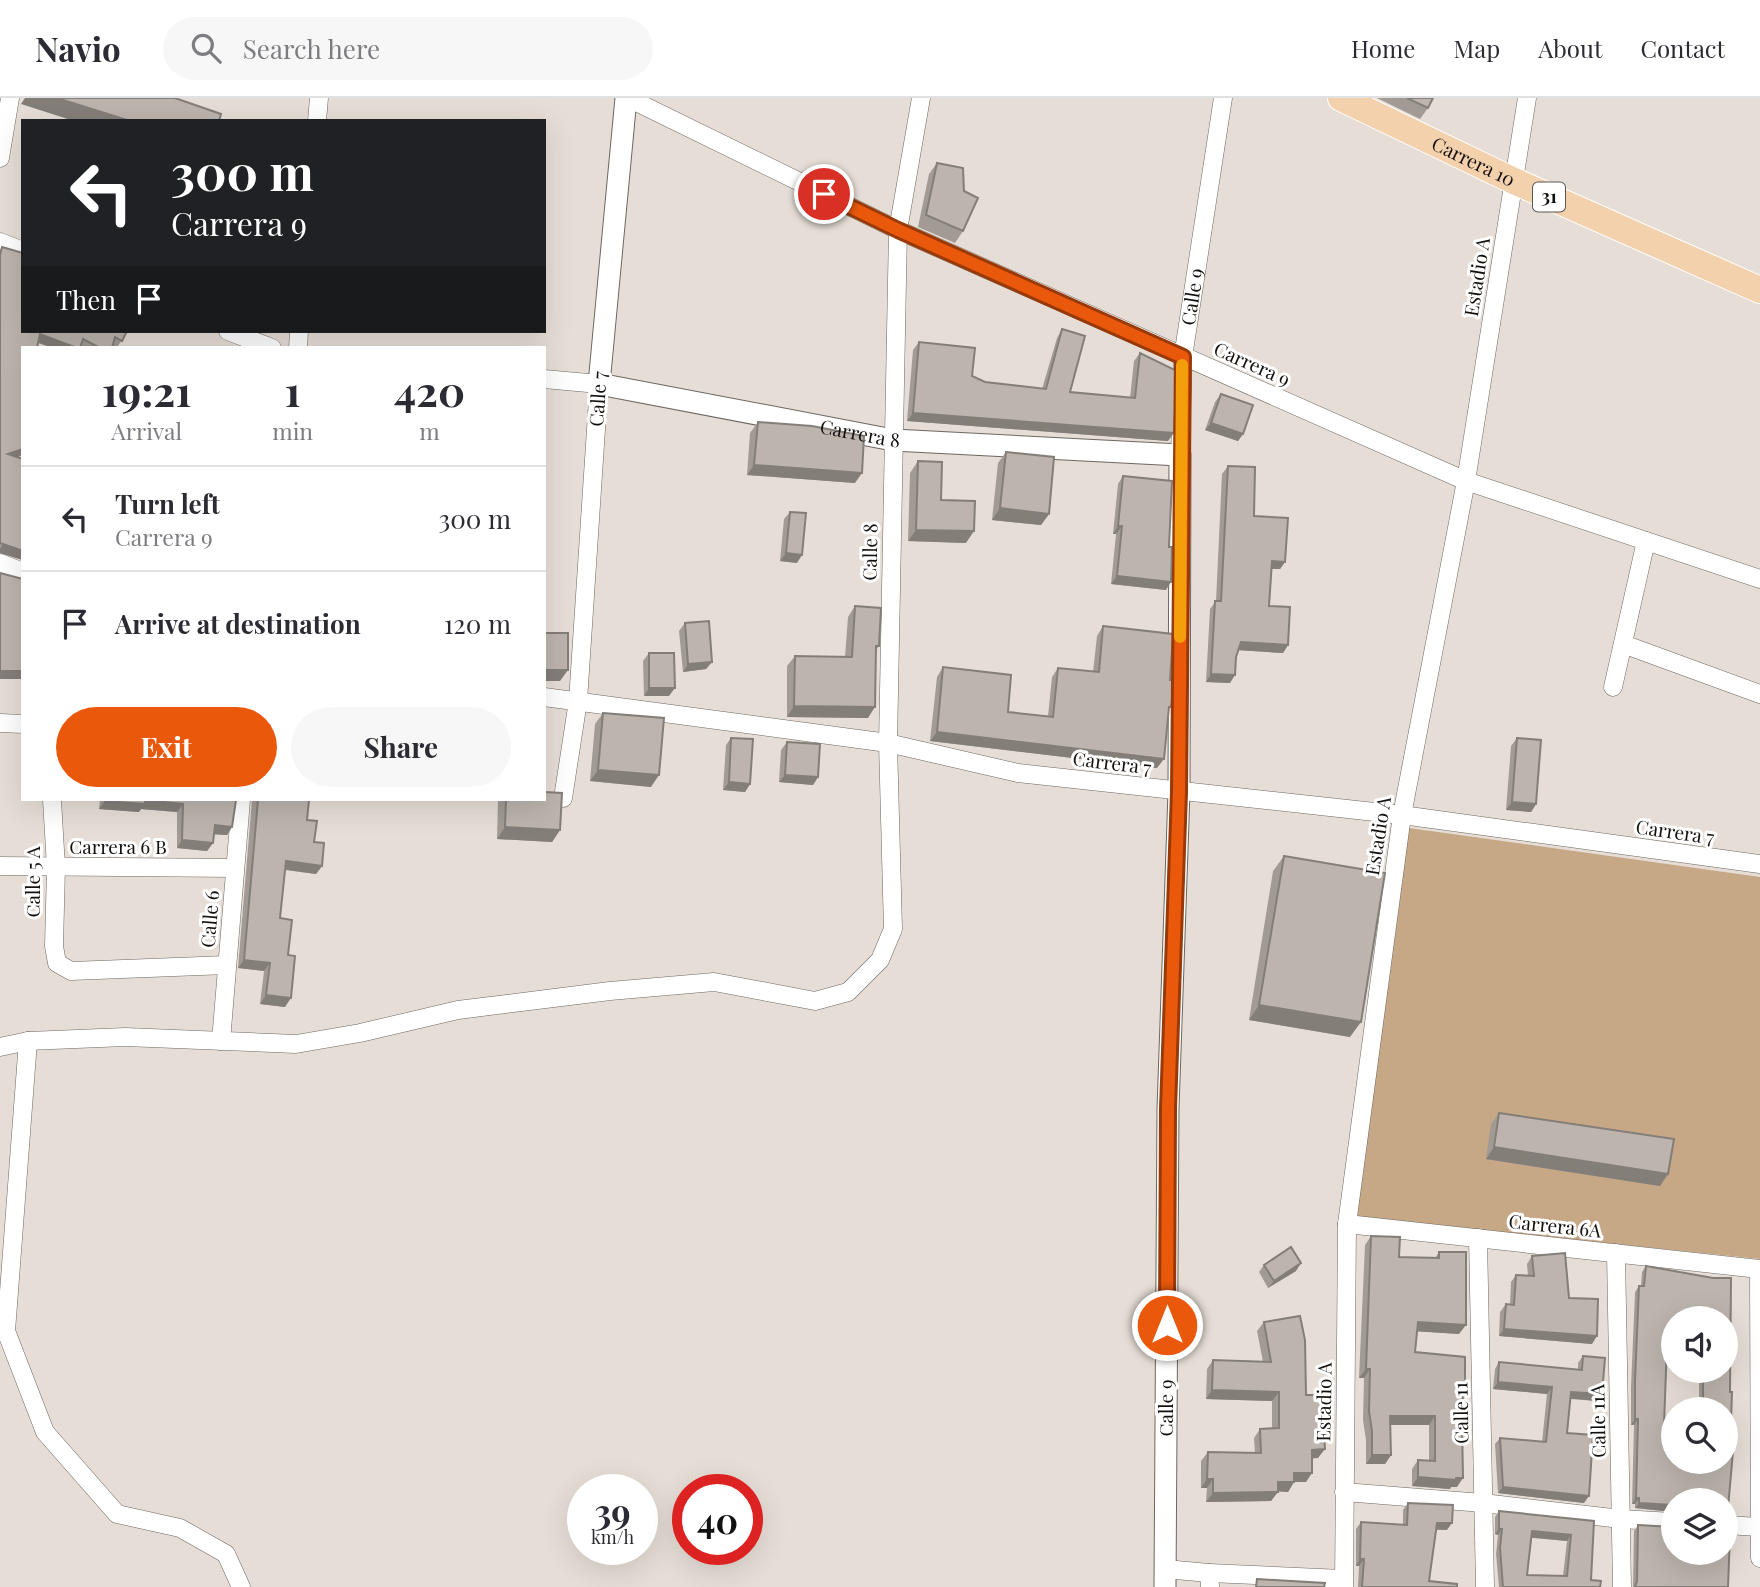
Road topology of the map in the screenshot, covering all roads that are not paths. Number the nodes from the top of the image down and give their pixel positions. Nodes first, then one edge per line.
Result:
1 (10, 98) edge
2 (319, 98) edge
3 (627, 98) edge
4 (921, 98) edge
5 (1223, 98) edge
6 (1341, 98) edge
7 (1527, 98) edge
8 (317, 119) edge
9 (0, 158) edge
10 (1514, 181) junction
11 (898, 230) junction
12 (0, 242) edge
13 (21, 250) edge
14 (1760, 290) edge
15 (233, 333) edge
16 (267, 346) edge
17 (1183, 357) junction
18 (546, 379) edge
19 (598, 384) junction
20 (893, 440) junction
21 (1180, 455) junction
22 (1466, 481) junction
23 (1646, 541) junction
24 (0, 563) edge
25 (21, 571) edge
26 (1760, 579) edge
27 (1623, 644) junction
28 (1613, 687) dead end
29 (1760, 694) edge
30 (546, 697) edge
31 (578, 702) junction
32 (0, 723) edge
33 (21, 724) edge
34 (888, 743) junction
35 (1179, 792) junction
36 (563, 798) edge
37 (52, 801) edge
38 (242, 801) edge
39 (1402, 816) junction
40 (1760, 864) edge
41 (0, 866) edge
42 (56, 867) junction
43 (236, 869) junction
44 (227, 965) junction
45 (28, 1041) junction
46 (221, 1041) junction
47 (0, 1047) edge
48 (1347, 1224) junction
49 (1478, 1238) junction
50 (1616, 1254) junction
51 (1759, 1269) edge
52 (1344, 1492) junction
53 (1483, 1503) junction
54 (1621, 1519) junction
55 (1661, 1521) edge
56 (1738, 1526) edge
57 (1759, 1527) edge
58 (1760, 1558) edge
59 (1165, 1578) edge
60 (1209, 1580) edge
61 (1344, 1583) edge
62 (241, 1587) edge
63 (1485, 1587) edge
64 (1622, 1587) edge

1 - 9 street
2 - 8 street
3 - 11 street, Carrera 9
3 - 19 street, Calle 7
4 - 11 street, Calle 8
5 - 17 street, Calle 9
6 - 10 main road, Carrera 10 / 31
7 - 10 street, Estadio A
10 - 14 main road, Carrera 10 / 31
10 - 22 street, Estadio A
11 - 17 street, Carrera 9
11 - 20 street, Calle 8
12 - 13 street
15 - 16 street
17 - 21 street, Calle 9
17 - 22 street, Carrera 9
18 - 19 street, Carrera 8
19 - 20 street, Carrera 8
19 - 31 street, Calle 7
20 - 21 street, Carrera 8
20 - 34 street, Calle 8
21 - 35 street, Calle 9
22 - 23 street, Carrera 9
22 - 39 street, Estadio A
23 - 26 street, Carrera 9
23 - 27 street
24 - 25 street
27 - 28 street
27 - 29 street
30 - 31 street, Carrera 7
31 - 34 street, Carrera 7
31 - 36 street, Calle 7
32 - 33 street
34 - 35 street, Carrera 7
34 - 46 street, Calle 8
35 - 39 street, Carrera 7
35 - 59 street, Calle 9
37 - 42 street, Calle 5 A
38 - 43 street, Calle 6
39 - 40 street, Carrera 7
39 - 48 street, Estadio A
41 - 42 street, Carrera 6 B
42 - 43 street, Carrera 6 B
42 - 44 street, Calle 5 A
43 - 44 street, Calle 6
44 - 46 street, Calle 6
45 - 46 street
45 - 47 street
45 - 62 street
48 - 49 street, Carrera 6A
48 - 52 street, Estadio A
49 - 50 street, Carrera 6A
49 - 53 street, Calle 11
50 - 51 street, Carrera 6A
50 - 54 street, Calle 11A
51 - 57 street
52 - 53 street
52 - 61 street, Estadio A
53 - 54 street
53 - 63 street, Calle 11
54 - 55 street
54 - 64 street, Calle 11A
56 - 57 street
57 - 58 street
59 - 60 street
60 - 61 street

